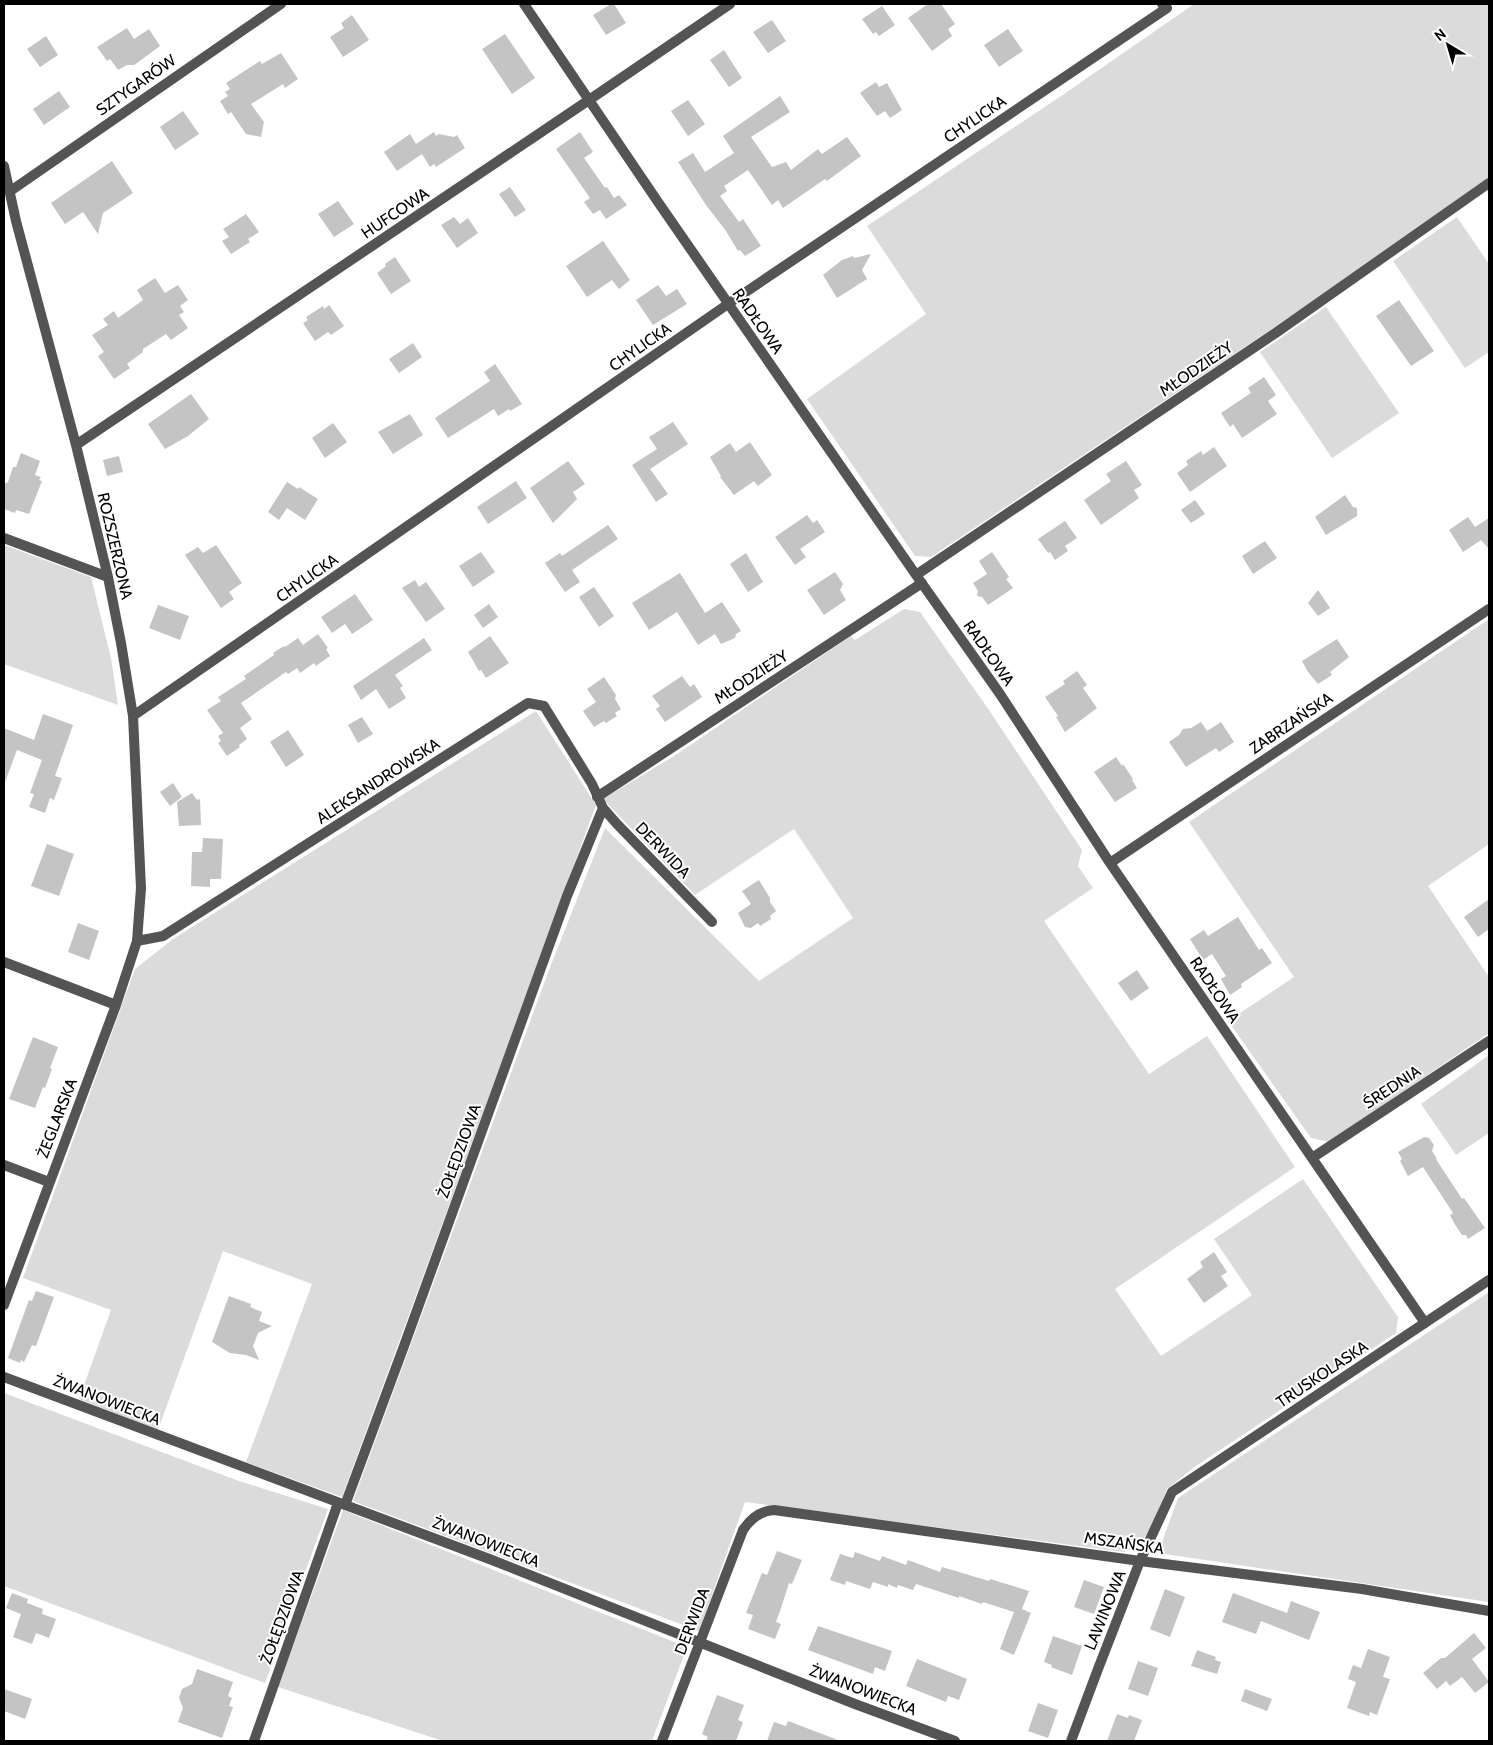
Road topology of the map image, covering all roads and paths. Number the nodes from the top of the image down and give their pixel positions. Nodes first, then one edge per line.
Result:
1 (280, 4) edge
2 (524, 4) edge
3 (730, 4) edge
4 (1164, 6) edge
5 (589, 100) junction
6 (4, 166) edge
7 (1489, 183) edge
8 (9, 192) junction
9 (728, 304) junction
10 (76, 446) junction
11 (4, 538) edge
12 (108, 577) junction
13 (919, 579) junction
14 (1489, 609) edge
15 (133, 716) junction
16 (597, 796) junction
17 (603, 808) junction
18 (1110, 863) junction
19 (712, 922) dead end
20 (137, 941) junction
21 (4, 962) edge
22 (116, 1005) junction
23 (1489, 1041) edge
24 (1312, 1158) junction
25 (4, 1166) edge
26 (49, 1182) junction
27 (1489, 1280) edge
28 (4, 1305) edge
29 (1425, 1323) junction
30 (4, 1377) edge
31 (1172, 1492) joint
32 (342, 1504) junction
33 (756, 1515) joint
34 (1140, 1561) junction
35 (1489, 1611) edge
36 (700, 1643) junction
37 (254, 1741) edge
38 (662, 1741) edge
39 (955, 1741) edge
40 (1071, 1741) edge

1 - 8 street, SZTYGARÓW
2 - 5 street, RADŁOWA
3 - 5 street, HUFCOWA
4 - 9 street, CHYLICKA
5 - 9 street, RADŁOWA
5 - 10 street, HUFCOWA
6 - 8 street, ROZSZERZONA
7 - 13 street, MŁODZIEŻY
8 - 10 street, ROZSZERZONA
9 - 13 street, RADŁOWA
9 - 15 street, CHYLICKA
10 - 12 street, ROZSZERZONA
11 - 12 street
12 - 15 street, ROZSZERZONA
13 - 16 street, MŁODZIEŻY
13 - 18 street, RADŁOWA
14 - 18 street, ZABRZAŃSKA
15 - 20 street, ROZSZERZONA
16 - 17 street, DERWIDA
16 - 20 street, ALEKSANDROWSKA
17 - 19 street, DERWIDA
17 - 32 street, ŻOŁĘDZIOWA
18 - 24 street, RADŁOWA
20 - 22 street, ŻEGLARSKA
21 - 22 street
22 - 26 street, ŻEGLARSKA
23 - 24 street, ŚREDNIA
24 - 29 street, RADŁOWA
25 - 26 street
26 - 28 street, ŻEGLARSKA
27 - 29 street, TRUSKOLASKA
29 - 31 street, TRUSKOLASKA
30 - 32 street, ŻWANOWIECKA
31 - 34 street, LAWINOWA
32 - 36 street, ŻWANOWIECKA
32 - 37 street, ŻOŁĘDZIOWA
33 - 34 street, MSZAŃSKA
33 - 36 street, DERWIDA
34 - 35 street, MSZAŃSKA
34 - 40 street, LAWINOWA
36 - 38 street, DERWIDA
36 - 39 street, ŻWANOWIECKA

